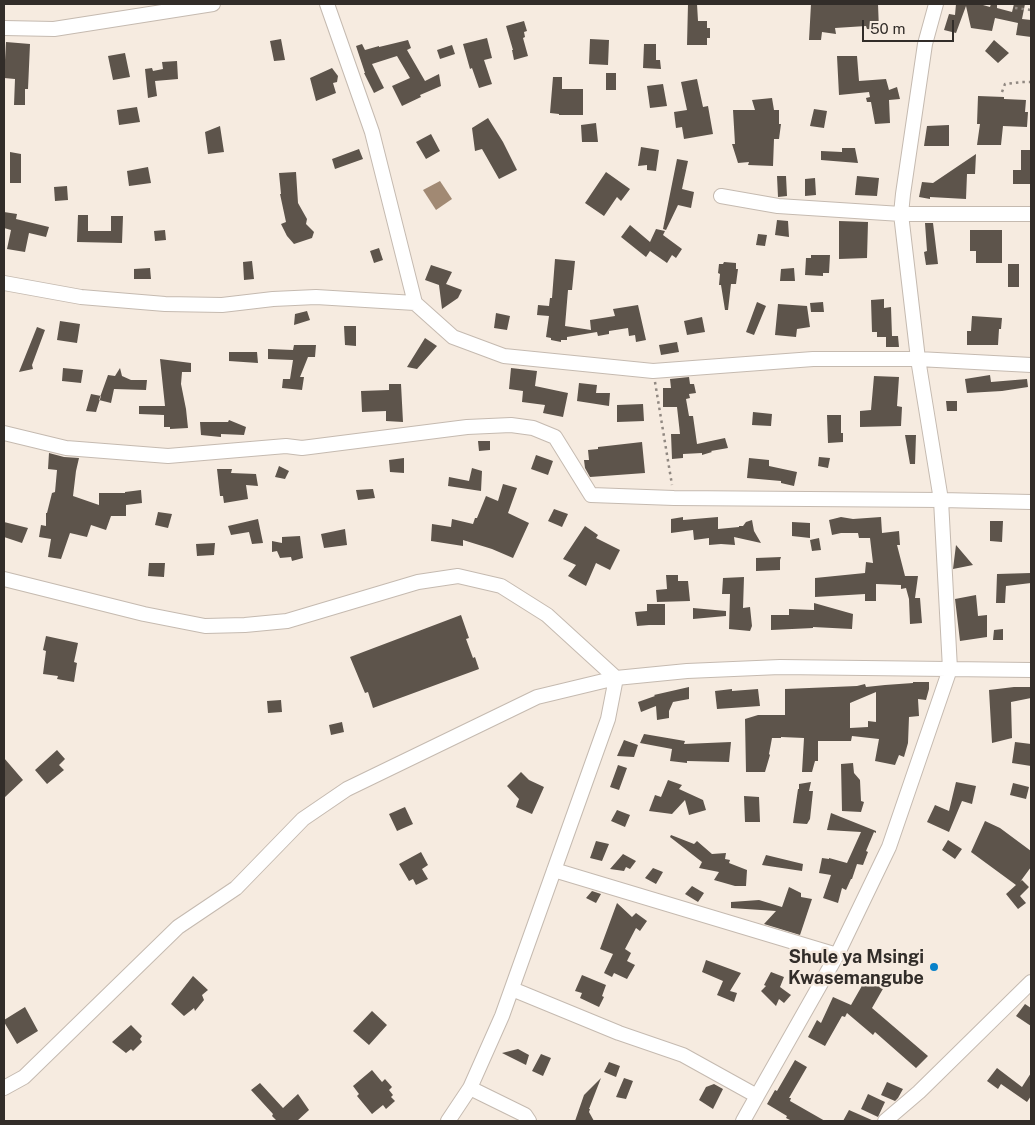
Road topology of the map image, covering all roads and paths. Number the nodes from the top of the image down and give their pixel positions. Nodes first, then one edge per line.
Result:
1 (213, 4) edge
2 (327, 4) edge
3 (936, 4) edge
4 (1015, 8) dead end
5 (1031, 10) edge
6 (4, 28) edge
7 (1031, 82) edge
8 (1002, 92) dead end
9 (721, 196) dead end
10 (901, 214) junction
11 (1031, 214) edge
12 (4, 283) edge
13 (415, 303) junction
14 (918, 359) junction
15 (1031, 365) edge
16 (653, 371) junction
17 (4, 433) edge
18 (674, 498) junction
19 (941, 500) junction
20 (1031, 502) edge
21 (4, 579) edge
22 (950, 669) junction
23 (1031, 670) edge
24 (616, 678) junction
25 (554, 870) junction
26 (837, 955) junction
27 (1031, 982) edge
28 (512, 990) junction
29 (4, 1088) edge
30 (470, 1088) junction
31 (757, 1096) junction
32 (448, 1121) edge
33 (529, 1121) edge
34 (744, 1121) edge
35 (885, 1121) edge

1 - 6 street
2 - 13 street
3 - 10 street
4 - 5 path
7 - 8 path
9 - 10 street
10 - 11 street
10 - 14 street
12 - 13 street
13 - 16 street
14 - 15 street
14 - 16 street
14 - 19 street
16 - 18 path
17 - 18 street
18 - 19 street
19 - 20 street
19 - 22 street
21 - 24 street
22 - 23 street
22 - 24 street
22 - 26 street
24 - 25 street
24 - 29 street
25 - 26 street
25 - 28 street
26 - 31 street
27 - 35 street
28 - 30 street
28 - 31 street
30 - 32 street
30 - 33 street
31 - 34 street

